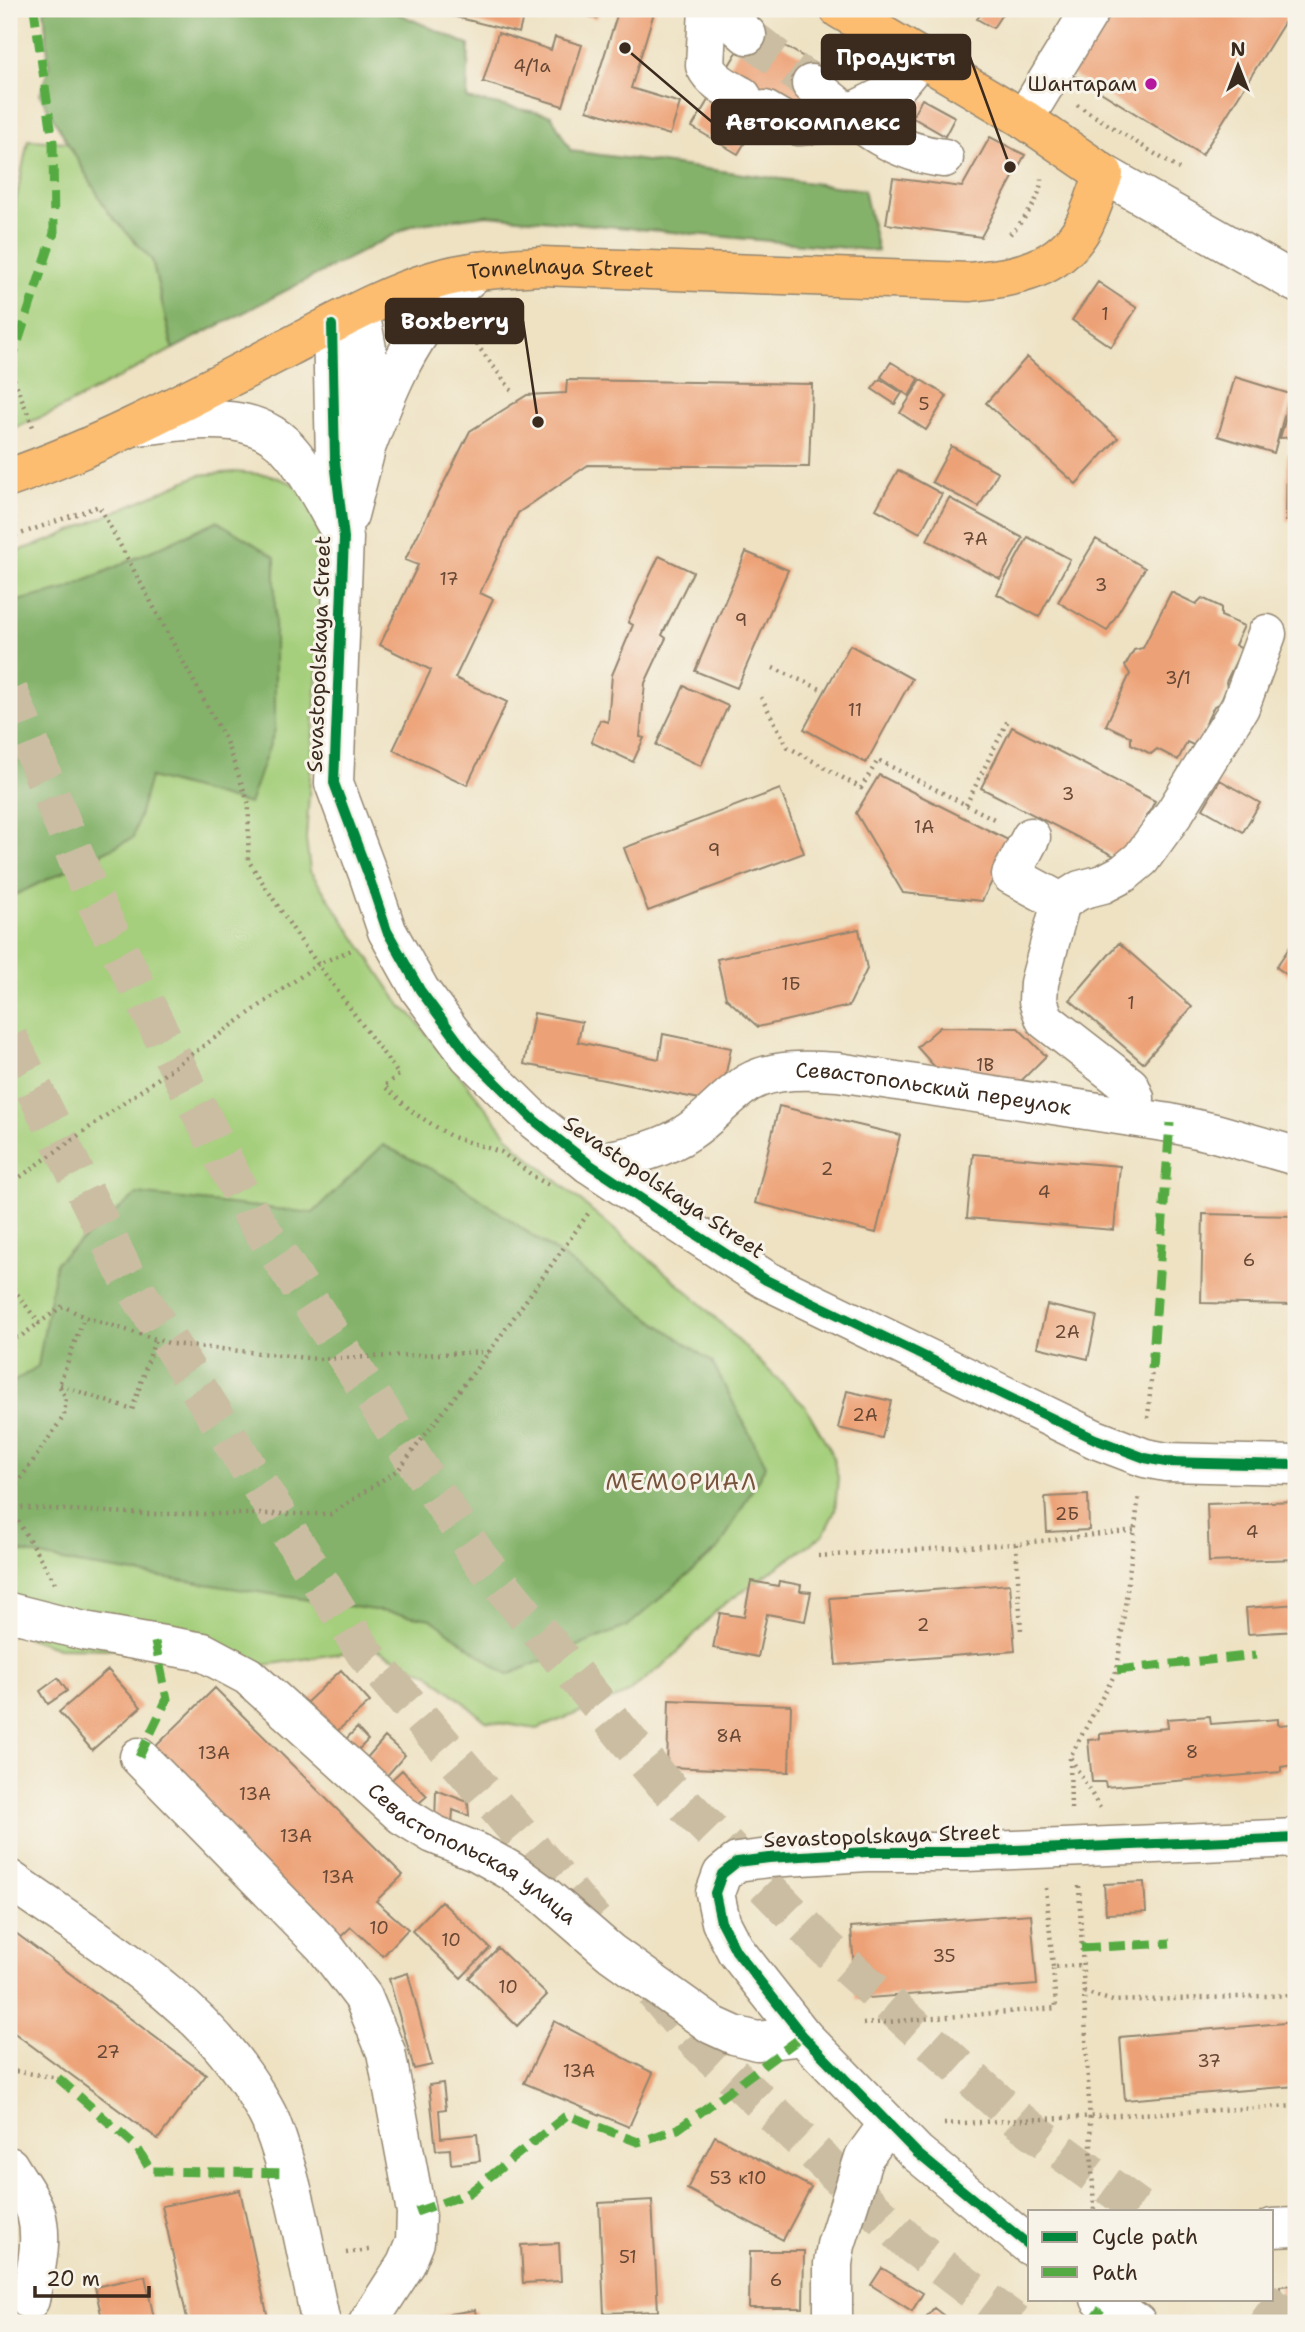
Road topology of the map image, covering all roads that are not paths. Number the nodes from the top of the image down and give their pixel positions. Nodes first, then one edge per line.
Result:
1 (708, 9) edge
2 (839, 9) edge
3 (1091, 9) edge
4 (921, 57) junction
5 (811, 84) tunnel mouth
6 (849, 114) junction
7 (1024, 119) junction
8 (943, 158) dead end
9 (1104, 174) junction
10 (477, 271) junction
11 (1296, 283) edge
12 (346, 318) junction
13 (135, 426) junction
14 (364, 453) junction
15 (9, 478) edge
16 (344, 538) junction
17 (1268, 634) dead end
18 (1031, 838) road end
19 (1061, 902) junction
20 (1132, 1117) junction
21 (1296, 1156) edge
22 (589, 1164) junction
23 (1296, 1465) edge
24 (9, 1612) edge
25 (139, 1756) dead end
26 (1296, 1838) edge
27 (9, 1879) edge
28 (803, 2036) junction
29 (888, 2124) junction
30 (9, 2166) edge
31 (1296, 2227) edge
32 (1274, 2228) edge
33 (1028, 2244) edge
34 (1102, 2300) edge
35 (29, 2304) edge
36 (321, 2323) edge
37 (368, 2323) edge
38 (833, 2323) edge
39 (1137, 2323) edge

1 - 6 street
2 - 4 main road
3 - 7 street
4 - 6 street
4 - 7 main road
5 - 6 street
6 - 8 street
7 - 9 main road
9 - 10 main road, Tonnelnaya Street
9 - 11 street
10 - 12 main road, Tonnelnaya Street
10 - 14 street, Sevastopolskaya Street
12 - 13 main road, Tonnelnaya Street
12 - 14 street, Sevastopolskaya Street
12 - 16 street, Sevastopolskaya Street
13 - 15 main road, Tonnelnaya Street
13 - 16 street, Sevastopolskaya Street
14 - 16 street, Sevastopolskaya Street
16 - 22 street, Sevastopolskaya Street
17 - 19 street
18 - 19 street
19 - 20 street
20 - 21 street, Севастопольский переулок
20 - 22 street, Севастопольский переулок
22 - 23 street, Sevastopolskaya Street
24 - 28 street, Севастопольская улица
25 - 37 street
26 - 28 street, Sevastopolskaya Street
27 - 36 street
28 - 29 street, Sevastopolskaya Street
29 - 33 street, Sevastopolskaya Street
29 - 38 street
30 - 35 street
31 - 32 street
34 - 39 street

